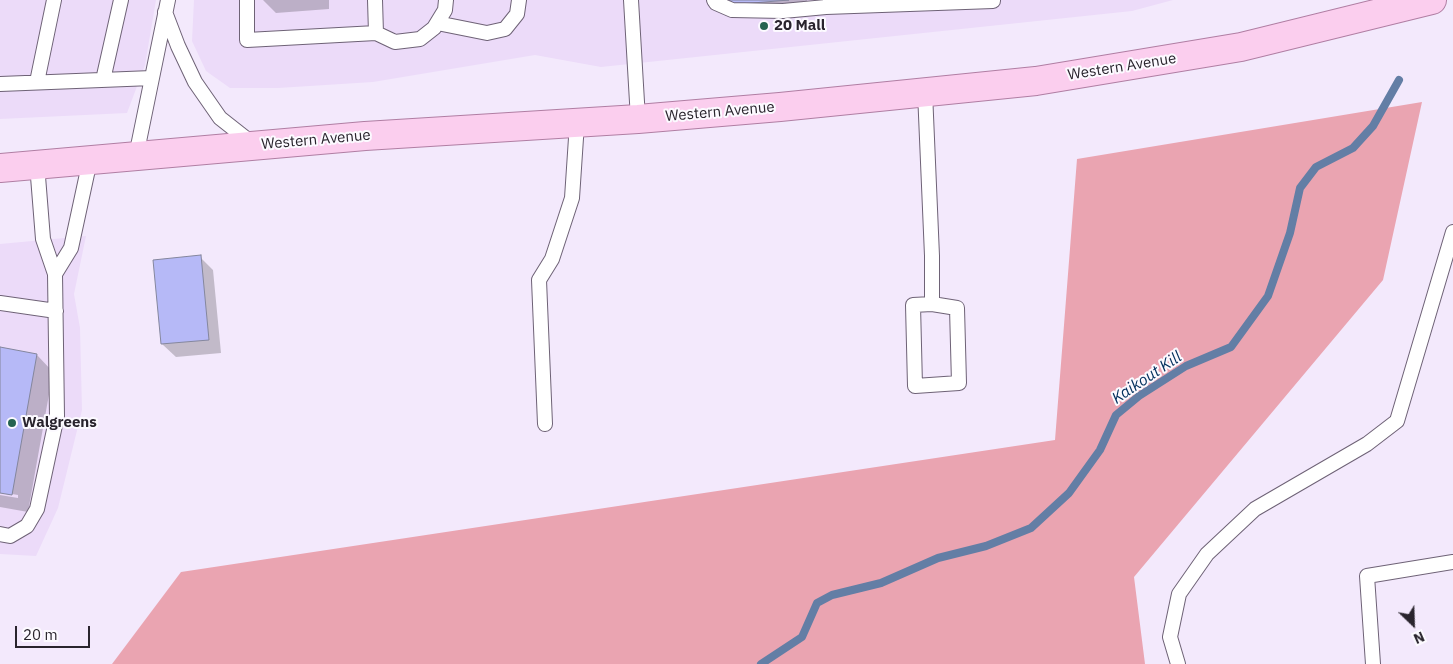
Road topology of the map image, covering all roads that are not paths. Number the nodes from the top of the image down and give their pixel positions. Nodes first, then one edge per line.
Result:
1 (54, 0) edge
2 (121, 0) edge
3 (247, 0) edge
4 (375, 0) edge
5 (446, 0) edge
6 (519, 0) edge
7 (631, 0) edge
8 (714, 0) edge
9 (1432, 0) edge
10 (993, 1) edge
11 (829, 4) edge
12 (166, 6) edge
13 (437, 23) junction
14 (376, 33) junction
15 (152, 78) junction
16 (103, 80) junction
17 (37, 82) junction
18 (0, 84) edge
19 (925, 92) junction
20 (638, 119) junction
21 (577, 123) junction
22 (256, 146) junction
23 (136, 156) junction
24 (90, 160) junction
25 (37, 164) junction
26 (0, 168) edge
27 (1453, 232) edge
28 (56, 274) junction
29 (0, 303) edge
30 (932, 304) junction
31 (56, 311) junction
32 (545, 424) dead end
33 (0, 534) edge
34 (1453, 562) edge
35 (1178, 664) edge
36 (1373, 664) edge

1 - 17 lane
2 - 16 lane
3 - 14 lane
4 - 14 lane
5 - 13 lane
6 - 13 lane
7 - 20 lane
8 - 11 lane
9 - 19 main road, Western Avenue
10 - 11 lane
12 - 15 lane
12 - 22 lane
13 - 14 lane
15 - 16 lane
15 - 23 lane
16 - 17 lane
17 - 18 lane
19 - 20 main road, Western Avenue
19 - 30 lane
20 - 21 main road, Western Avenue
21 - 22 main road, Western Avenue
21 - 32 lane
22 - 23 main road, Western Avenue
23 - 24 main road, Western Avenue
24 - 25 main road, Western Avenue
24 - 28 lane
25 - 26 main road, Western Avenue
25 - 28 lane
27 - 35 lane
28 - 31 lane
29 - 31 lane
30 - 30 lane
31 - 33 lane
34 - 36 lane

